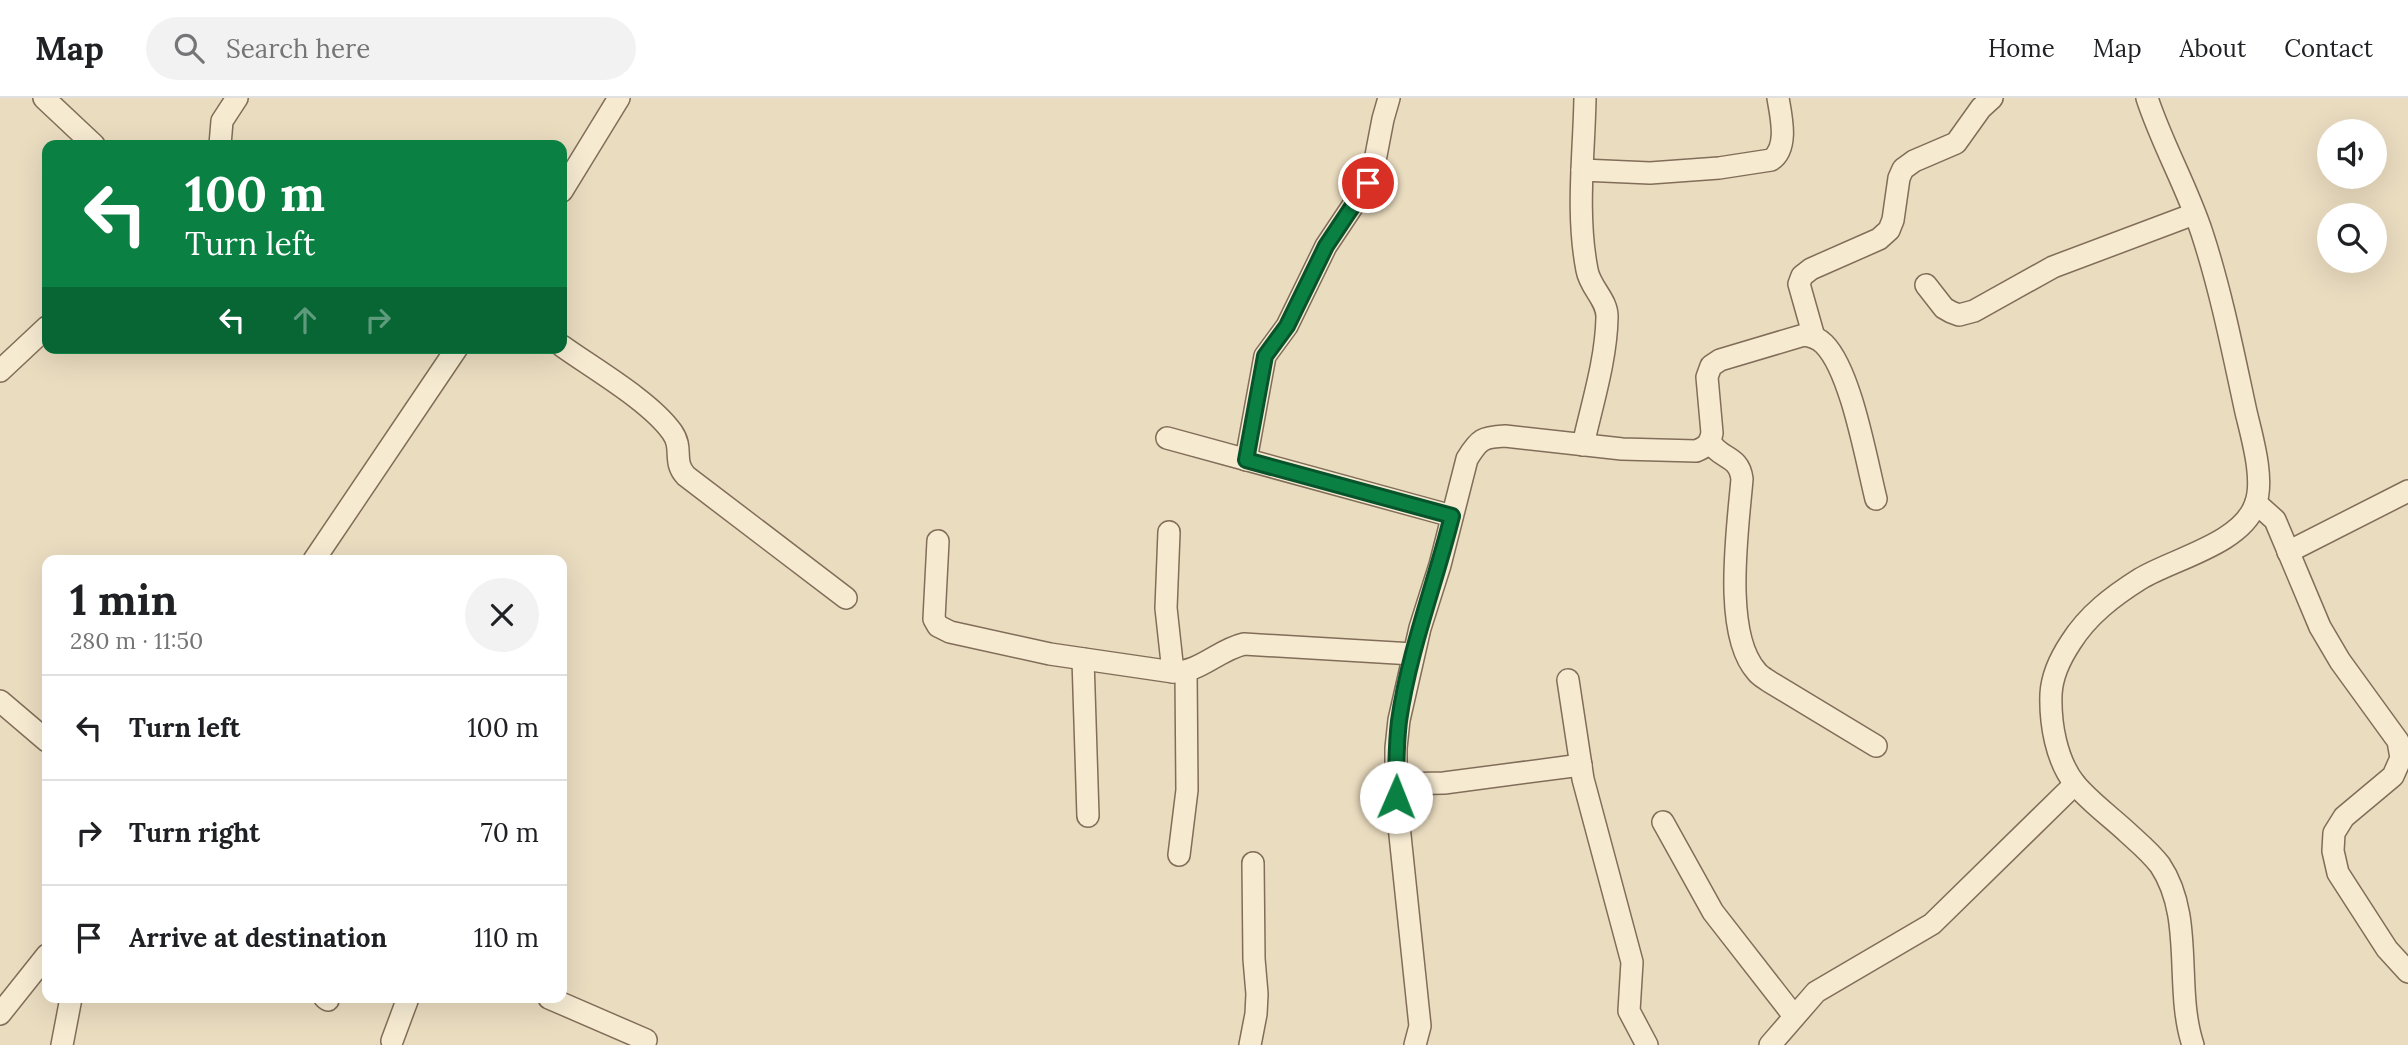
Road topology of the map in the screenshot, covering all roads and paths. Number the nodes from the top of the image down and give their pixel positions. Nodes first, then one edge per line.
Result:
1 (44, 98) edge
2 (237, 98) edge
3 (619, 98) edge
4 (1389, 98) edge
5 (1585, 98) edge
6 (1778, 98) edge
7 (1992, 98) edge
8 (2147, 98) edge
9 (89, 140) edge
10 (220, 140) edge
11 (1583, 170) junction
12 (567, 183) edge
13 (2194, 214) junction
14 (1927, 285) dead end
15 (42, 332) edge
16 (1814, 337) junction
17 (567, 350) edge
18 (453, 354) edge
19 (0, 371) edge
20 (1167, 438) dead end
21 (1710, 442) junction
22 (1583, 445) junction
23 (1246, 460) junction
24 (2408, 491) edge
25 (1876, 499) dead end
26 (2256, 503) junction
27 (1452, 516) junction
28 (1170, 532) dead end
29 (938, 541) dead end
30 (2288, 552) junction
31 (317, 555) edge
32 (846, 598) dead end
33 (1413, 654) junction
34 (1083, 659) junction
35 (1180, 672) junction
36 (1568, 680) dead end
37 (0, 701) edge
38 (42, 737) edge
39 (1875, 746) dead end
40 (1581, 765) junction
41 (1396, 784) junction
42 (2075, 784) junction
43 (1088, 816) dead end
44 (1663, 822) dead end
45 (1179, 855) dead end
46 (1253, 863) dead end
47 (42, 961) edge
48 (2408, 972) edge
49 (70, 1003) edge
50 (406, 1003) edge
51 (561, 1003) edge
52 (0, 1014) edge
53 (1794, 1016) junction
54 (646, 1040) dead end
55 (392, 1041) dead end
56 (62, 1045) edge
57 (1250, 1045) edge
58 (1415, 1045) edge
59 (1647, 1045) edge
60 (1770, 1045) edge
61 (2193, 1045) edge

1 - 9 street
2 - 10 street
3 - 12 street
4 - 23 street
5 - 11 street
6 - 11 street
7 - 16 street
8 - 13 street
11 - 22 street
13 - 14 street
13 - 26 street
15 - 19 street
16 - 21 street
16 - 25 street
17 - 32 street
18 - 31 street
20 - 23 street
21 - 22 street
21 - 39 street
22 - 27 street
23 - 27 street
24 - 30 street
26 - 30 street
26 - 42 street
27 - 33 street
28 - 35 street
29 - 34 street
30 - 48 street
33 - 35 street
33 - 41 street
34 - 35 street
34 - 43 street
35 - 45 street
36 - 40 street
37 - 38 street
40 - 41 street
40 - 59 street
41 - 58 street
42 - 53 street
42 - 61 street
44 - 53 street
46 - 57 street
47 - 52 street
49 - 56 street
50 - 55 street
51 - 54 street
53 - 60 street

